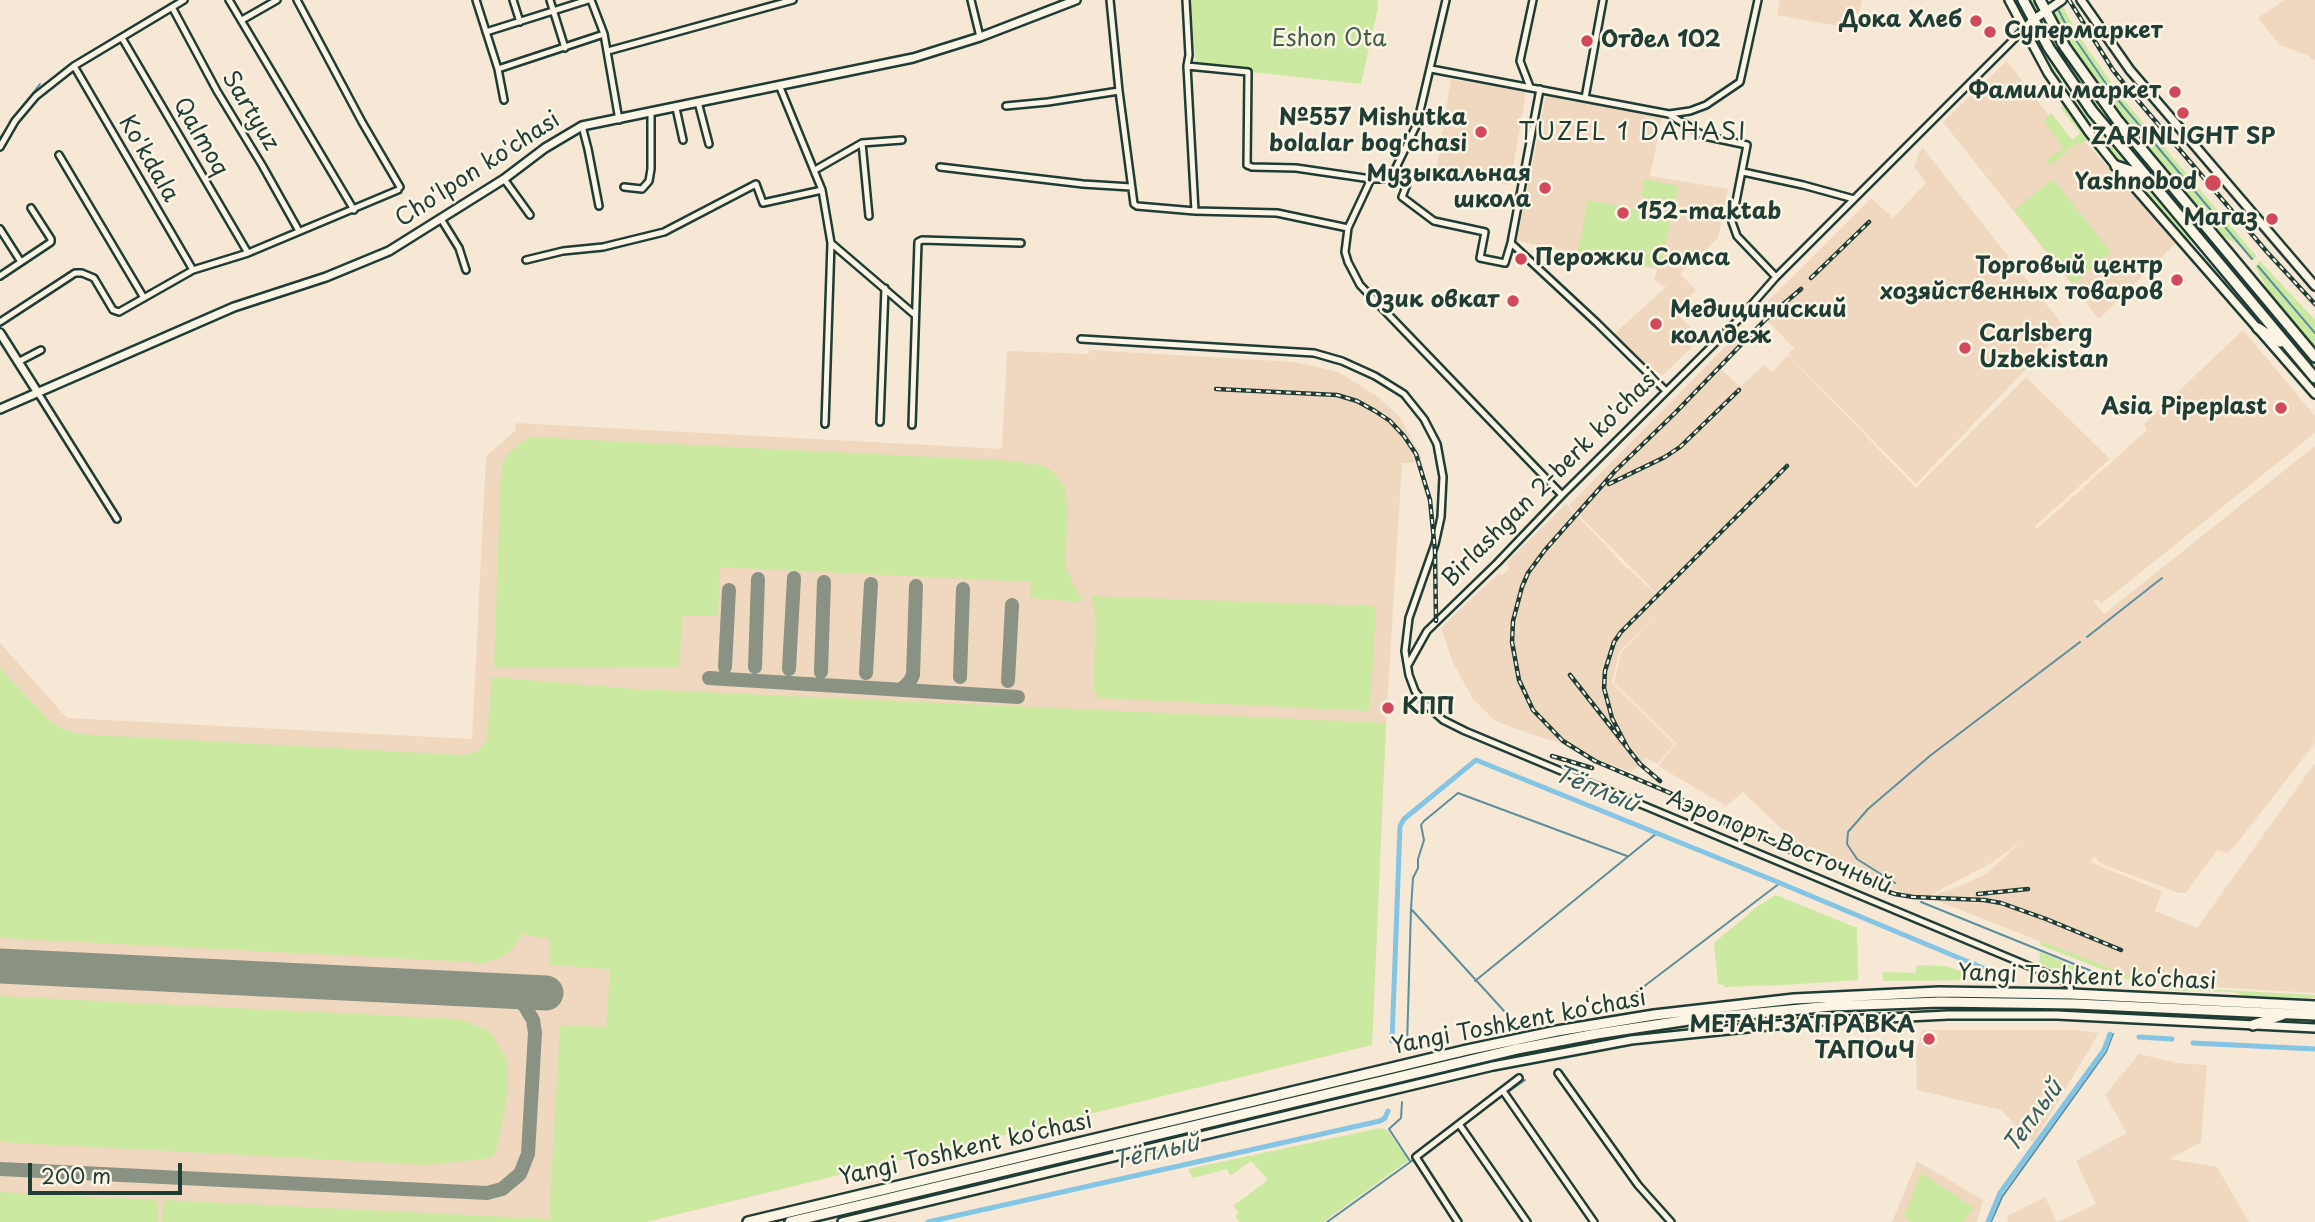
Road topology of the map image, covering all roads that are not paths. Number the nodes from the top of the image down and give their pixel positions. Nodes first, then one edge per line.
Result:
1 (184, 0) edge
2 (229, 0) edge
3 (277, 0) edge
4 (297, 0) edge
5 (476, 0) edge
6 (513, 0) edge
7 (550, 0) edge
8 (590, 0) edge
9 (793, 0) edge
10 (971, 0) edge
11 (1076, 0) edge
12 (1110, 0) edge
13 (1186, 0) edge
14 (1446, 0) edge
15 (1533, 0) edge
16 (1602, 0) edge
17 (1758, 0) edge
18 (2009, 0) edge
19 (2023, 0) edge
20 (2040, 0) edge
21 (2062, 0) edge
22 (2081, 0) edge
23 (172, 7) junction
24 (553, 11) junction
25 (2045, 12) junction
26 (242, 20) junction
27 (2034, 20) junction
28 (520, 22) junction
29 (2023, 30) junction
30 (486, 32) junction
31 (604, 34) junction
32 (980, 37) junction
33 (122, 38) junction
34 (565, 48) junction
35 (608, 51) junction
36 (74, 66) junction
37 (1187, 66) junction
38 (498, 69) junction
39 (1431, 69) junction
40 (779, 85) junction
41 (1530, 87) junction
42 (1540, 89) junction
43 (1119, 91) junction
44 (1585, 97) junction
45 (504, 100) dead end
46 (698, 103) junction
47 (1006, 106) dead end
48 (676, 108) junction
49 (651, 113) junction
50 (1670, 114) junction
51 (620, 120) junction
52 (582, 126) junction
53 (683, 140) dead end
54 (902, 140) dead end
55 (862, 143) junction
56 (709, 144) dead end
57 (0, 147) edge
58 (59, 155) dead end
59 (2116, 166) junction
60 (940, 167) dead end
61 (815, 170) junction
62 (1743, 172) junction
63 (2143, 175) junction
64 (1392, 176) junction
65 (504, 178) junction
66 (1371, 179) junction
67 (624, 187) dead end
68 (1131, 187) junction
69 (822, 190) junction
70 (1854, 199) junction
71 (599, 206) dead end
72 (31, 208) dead end
73 (354, 210) junction
74 (1195, 211) junction
75 (530, 215) dead end
76 (869, 216) dead end
77 (441, 219) junction
78 (2202, 222) junction
79 (1348, 228) junction
80 (0, 229) edge
81 (299, 231) junction
82 (2196, 237) junction
83 (831, 243) junction
84 (1021, 243) dead end
85 (1511, 243) junction
86 (248, 253) junction
87 (526, 260) dead end
88 (21, 262) junction
89 (193, 270) junction
90 (466, 270) dead end
91 (0, 276) edge
92 (1776, 276) junction
93 (2315, 286) edge
94 (885, 288) junction
95 (144, 298) junction
96 (915, 315) junction
97 (0, 322) edge
98 (2258, 328) junction
99 (0, 333) edge
100 (1081, 339) dead end
101 (3, 345) edge
102 (2290, 349) junction
103 (41, 350) dead end
104 (2315, 357) edge
105 (18, 362) junction
106 (2315, 378) edge
107 (1666, 391) junction
108 (38, 393) junction
109 (2315, 394) edge
110 (0, 409) edge
111 (880, 422) dead end
112 (825, 424) dead end
113 (912, 425) dead end
114 (1562, 495) junction
115 (117, 519) dead end
116 (1408, 666) junction
117 (2071, 994) junction
118 (2315, 1006) edge
119 (2287, 1014) junction
120 (2315, 1015) edge
121 (2253, 1025) junction
122 (2315, 1028) edge
123 (1558, 1073) dead end
124 (1519, 1078) dead end
125 (1505, 1093) junction
126 (1461, 1126) junction
127 (748, 1222) edge
128 (790, 1222) edge
129 (842, 1222) edge
130 (1458, 1222) edge
131 (1527, 1222) edge
132 (1594, 1222) edge
133 (1671, 1222) edge

1 - 23 street
2 - 26 street
3 - 26 street
4 - 73 street
5 - 30 street
6 - 28 street
7 - 24 street
8 - 24 street
8 - 31 street
9 - 35 street
10 - 32 street
11 - 32 main road, Cho'lpon ko'chasi
12 - 43 street
13 - 37 street
14 - 39 street
15 - 41 street
16 - 44 street
17 - 50 street
18 - 29 main road
19 - 27 highway
20 - 25 highway
21 - 25 main road, Birlashgan 2-berk ko'chasi
22 - 93 main road
23 - 33 street
23 - 81 street, Sartyuz
24 - 28 street
24 - 34 street
25 - 27 main road, Birlashgan 2-berk ko'chasi
25 - 78 highway
26 - 73 street
27 - 29 main road, Birlashgan 2-berk ko'chasi
27 - 63 highway
28 - 30 street
29 - 59 main road
29 - 70 street, Birlashgan 2-berk ko'chasi
30 - 38 street
31 - 34 street
31 - 35 street
32 - 40 main road, Cho'lpon ko'chasi
33 - 36 street
33 - 86 street, Qalmoq
34 - 38 street
35 - 51 street
36 - 57 street
36 - 89 street, Ko'kdala
37 - 66 street
37 - 74 street
38 - 45 street
39 - 41 street
39 - 64 street
40 - 46 main road, Cho'lpon ko'chasi
40 - 61 street
41 - 42 street
42 - 44 street
42 - 85 street
43 - 47 street
43 - 68 street
44 - 50 street
46 - 48 main road, Cho'lpon ko'chasi
46 - 56 street
48 - 49 main road, Cho'lpon ko'chasi
48 - 53 street
49 - 51 main road, Cho'lpon ko'chasi
49 - 67 street
50 - 62 street
51 - 52 main road, Cho'lpon ko'chasi
52 - 65 main road, Cho'lpon ko'chasi
52 - 71 street
54 - 55 street
55 - 61 street
55 - 76 street
58 - 95 street
59 - 63 highway
59 - 98 main road
60 - 68 street
61 - 69 street
62 - 70 street
62 - 92 street
63 - 82 highway
64 - 66 street
64 - 85 street
65 - 75 street
65 - 77 main road, Cho'lpon ko'chasi
66 - 79 street
68 - 74 street
69 - 83 street
69 - 87 street
70 - 92 street, Birlashgan 2-berk ko'chasi
72 - 88 street
73 - 81 street
74 - 79 street
77 - 90 street
77 - 108 main road, Cho'lpon ko'chasi
78 - 82 highway
78 - 104 highway
79 - 114 street
80 - 88 street
81 - 86 street
82 - 102 highway
83 - 94 street
83 - 112 street
84 - 96 street
85 - 107 street
86 - 89 street
88 - 91 street
89 - 95 street
92 - 107 street, Birlashgan 2-berk ko'chasi
94 - 96 street
94 - 111 street
95 - 97 street
96 - 113 street
98 - 102 highway
98 - 109 main road
99 - 101 main road
100 - 116 street
101 - 105 main road
102 - 106 highway
103 - 105 street
105 - 108 main road
107 - 114 street, Birlashgan 2-berk ko'chasi
108 - 110 main road, Cho'lpon ko'chasi
108 - 115 street
114 - 116 street, Birlashgan 2-berk ko'chasi
116 - 117 street, Аэропорт-Восточный
117 - 118 highway, Yangi Toshkent ko‘chasi
117 - 127 highway, Yangi Toshkent ko‘chasi
119 - 120 highway, Yangi Toshkent ko‘chasi
119 - 121 highway
119 - 128 highway, Yangi Toshkent ko‘chasi
121 - 122 main road
121 - 129 main road
123 - 133 street
124 - 125 street
125 - 126 street
125 - 132 street
126 - 130 street
126 - 131 street

